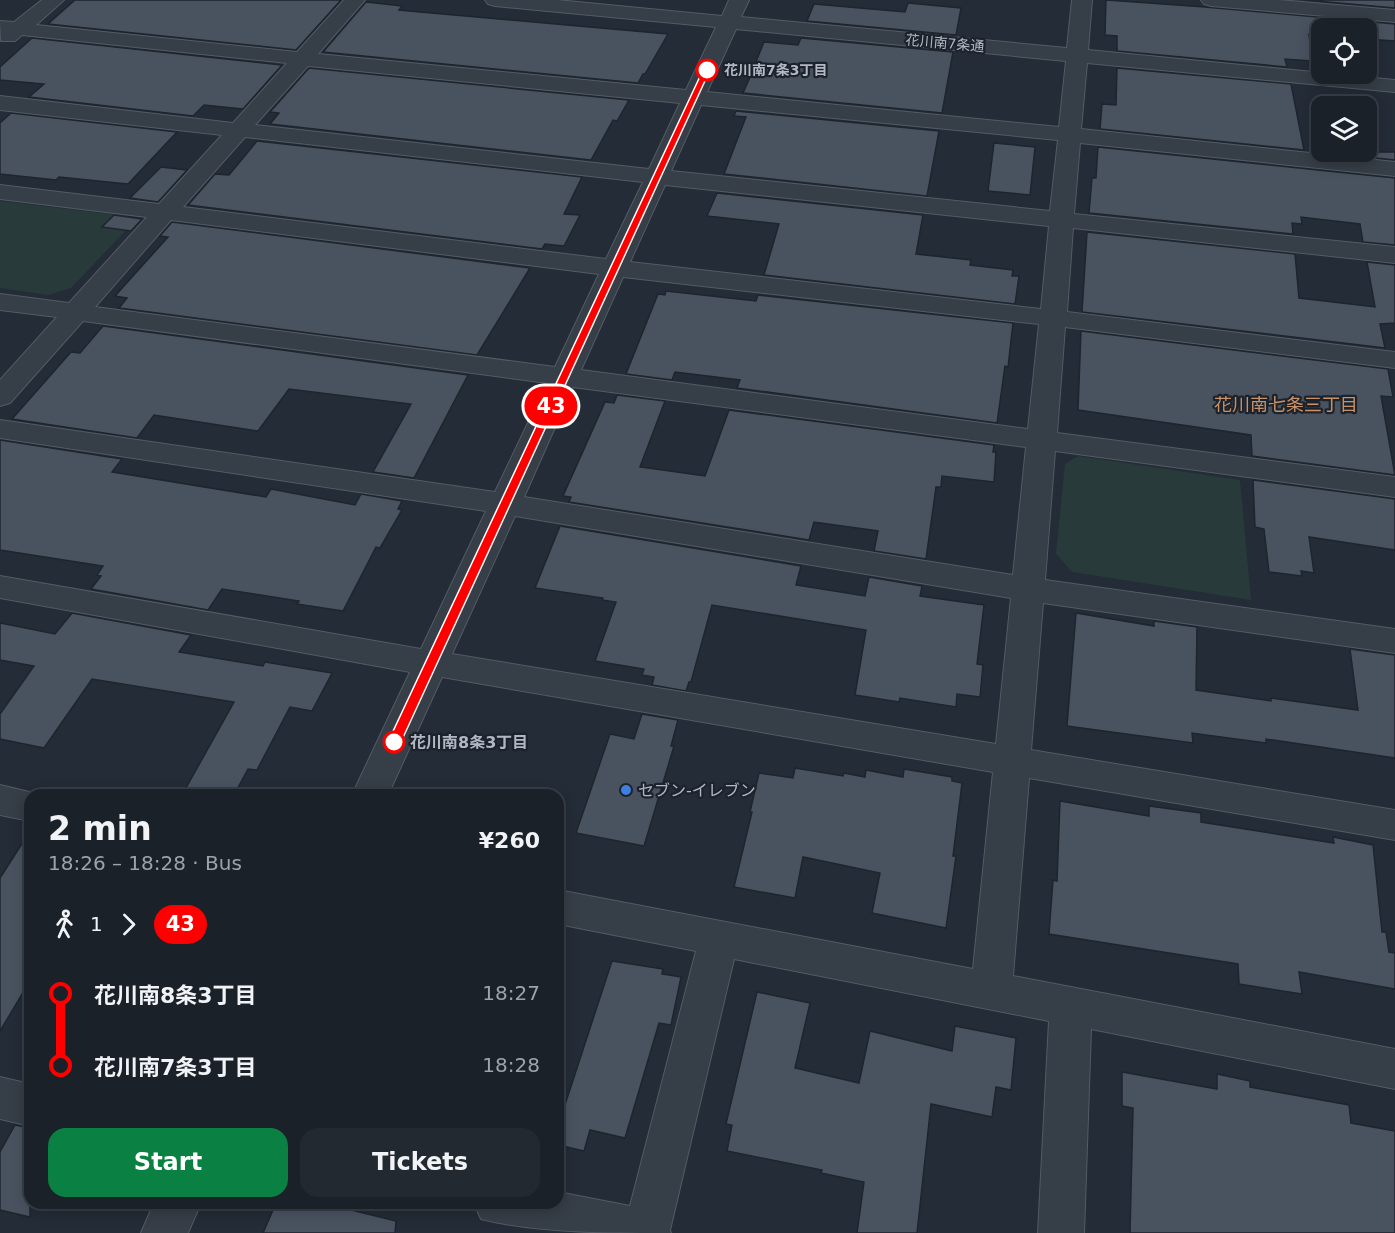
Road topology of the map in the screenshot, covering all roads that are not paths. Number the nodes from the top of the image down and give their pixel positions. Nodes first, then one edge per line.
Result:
1 (54, 0) edge
2 (355, 0) edge
3 (495, 0) edge
4 (1082, 0) edge
5 (1211, 0) edge
6 (734, 11) edge
7 (1395, 16) edge
8 (9, 28) edge
9 (0, 44) edge
10 (1077, 56) junction
11 (301, 60) junction
12 (1395, 86) edge
13 (693, 99) junction
14 (0, 103) edge
15 (238, 131) junction
16 (1070, 133) junction
17 (1395, 169) edge
18 (657, 177) junction
19 (0, 192) edge
20 (166, 212) junction
21 (1062, 220) junction
22 (1395, 255) edge
23 (615, 268) junction
24 (0, 302) edge
25 (75, 313) junction
26 (1053, 318) junction
27 (1395, 360) edge
28 (564, 378) junction
29 (0, 397) edge
30 (0, 429) edge
31 (1041, 439) junction
32 (1395, 487) edge
33 (505, 504) junction
34 (0, 587) edge
35 (1028, 589) junction
36 (1395, 641) edge
37 (431, 663) junction
38 (1012, 762) junction
39 (373, 789) edge
40 (0, 800) edge
41 (24, 805) edge
42 (1395, 825) edge
43 (564, 909) edge
44 (719, 939) junction
45 (991, 991) junction
46 (1071, 1006) junction
47 (1395, 1069) edge
48 (0, 1098) edge
49 (24, 1104) edge
50 (175, 1209) edge
51 (527, 1209) edge
52 (164, 1233) edge
53 (647, 1233) edge
54 (1061, 1233) edge

1 - 8 street
2 - 11 street
3 - 6 street, 花川南7条通
4 - 10 street
5 - 7 street
6 - 10 street, 花川南7条通
6 - 13 street
8 - 9 street
8 - 11 street
10 - 12 street, 花川南7条通
10 - 16 street
11 - 13 street
11 - 15 street
13 - 16 street
13 - 18 street
14 - 15 street
15 - 18 street
15 - 20 street
16 - 17 street
16 - 21 street
18 - 21 street
18 - 23 street
19 - 20 street
20 - 23 street
20 - 25 street
21 - 22 street
21 - 26 street
23 - 26 street
23 - 28 street
24 - 25 street
25 - 28 street
25 - 29 street
26 - 27 street
26 - 31 street
28 - 31 street
28 - 33 street
30 - 33 street
31 - 32 street
31 - 35 street
33 - 35 street
33 - 37 street
34 - 37 street
35 - 36 street
35 - 38 street
37 - 38 street
37 - 39 street
38 - 42 street
38 - 45 street
40 - 41 street
43 - 44 street
44 - 45 street
44 - 53 street
45 - 46 street
46 - 47 street
46 - 54 street
48 - 49 street
50 - 52 street
51 - 53 street

